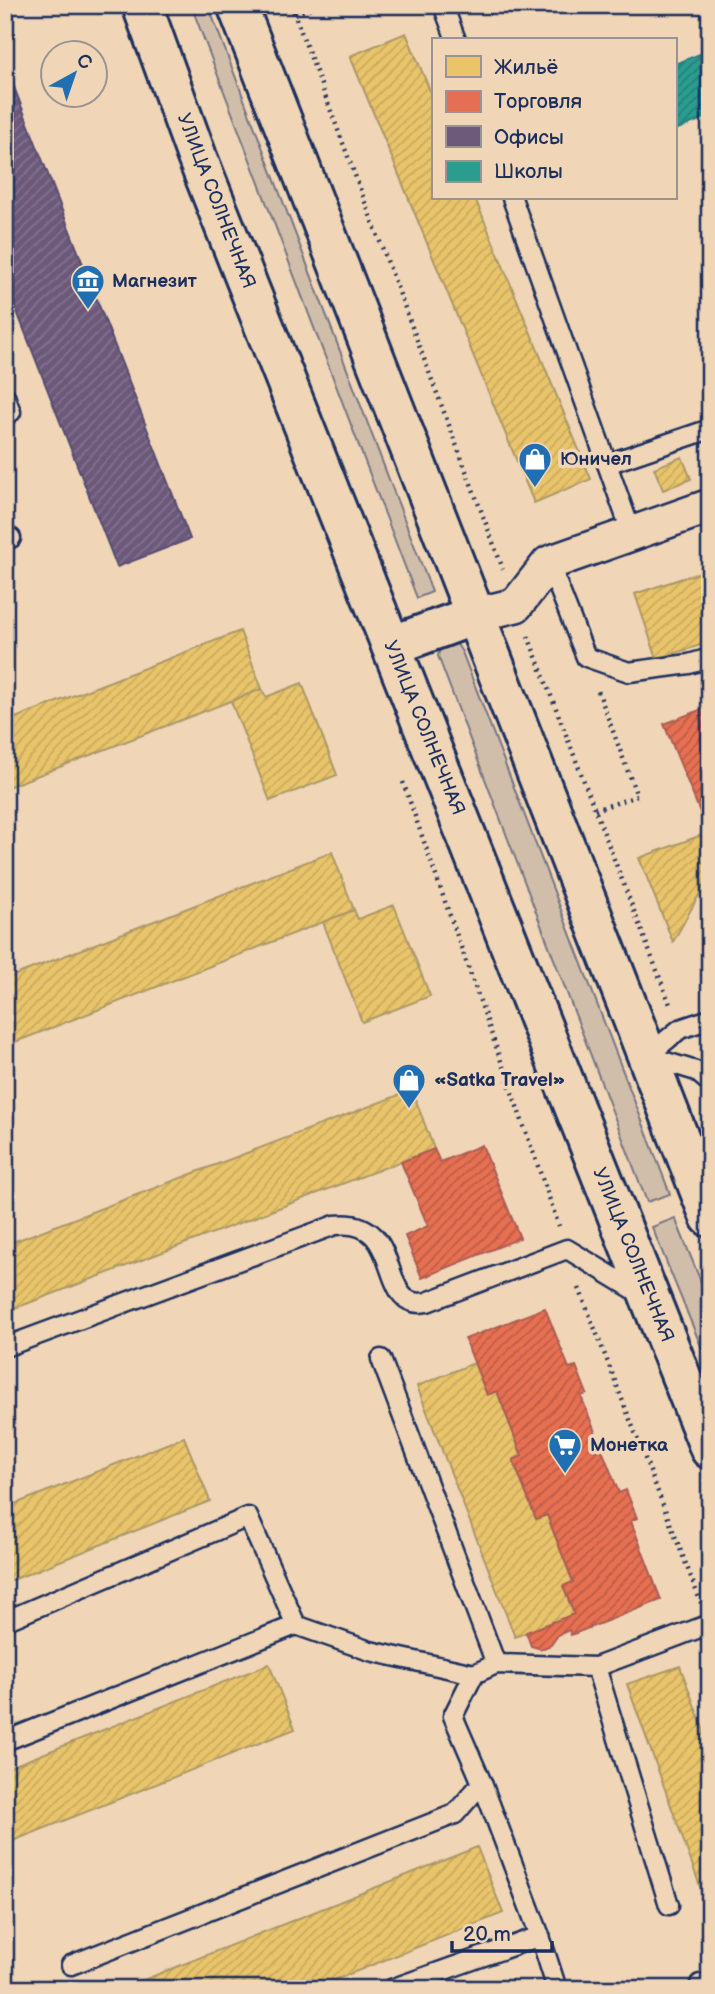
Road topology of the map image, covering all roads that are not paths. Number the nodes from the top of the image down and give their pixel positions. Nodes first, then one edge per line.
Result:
1 (142, 5) edge
2 (237, 5) edge
3 (443, 5) edge
4 (455, 38) edge
5 (513, 200) edge
6 (5, 396) edge
7 (5, 415) edge
8 (710, 429) edge
9 (607, 464) junction
10 (710, 506) edge
11 (632, 534) junction
12 (549, 563) junction
13 (475, 615) junction
14 (391, 646) junction
15 (710, 658) edge
16 (710, 1019) edge
17 (647, 1056) junction
18 (710, 1083) edge
19 (710, 1217) edge
20 (651, 1300) junction
21 (5, 1347) edge
22 (380, 1359) dead end
23 (710, 1449) edge
24 (5, 1621) edge
25 (709, 1624) edge
26 (296, 1625) junction
27 (496, 1664) junction
28 (596, 1667) junction
29 (474, 1674) junction
30 (5, 1741) edge
31 (482, 1783) junction
32 (669, 1905) dead end
33 (540, 1936) junction
34 (71, 1965) dead end
35 (391, 1989) edge
36 (557, 1989) edge

1 - 14 main road, УЛИЦА СОЛНЕЧНАЯ
2 - 13 main road
3 - 4 lane
5 - 9 lane
6 - 7 lane
8 - 9 lane
9 - 11 lane
10 - 11 street
11 - 12 street
12 - 13 street
12 - 15 lane
13 - 14 main road
13 - 17 main road
14 - 20 main road, УЛИЦА СОЛНЕЧНАЯ
16 - 17 lane
17 - 18 lane
17 - 19 main road
20 - 21 lane
20 - 23 main road, УЛИЦА СОЛНЕЧНАЯ
22 - 27 lane
24 - 26 lane
25 - 28 lane
26 - 29 lane
26 - 30 lane
27 - 28 lane
27 - 29 lane
28 - 32 lane
29 - 31 lane
31 - 33 lane
31 - 34 lane
33 - 35 lane
33 - 36 lane

